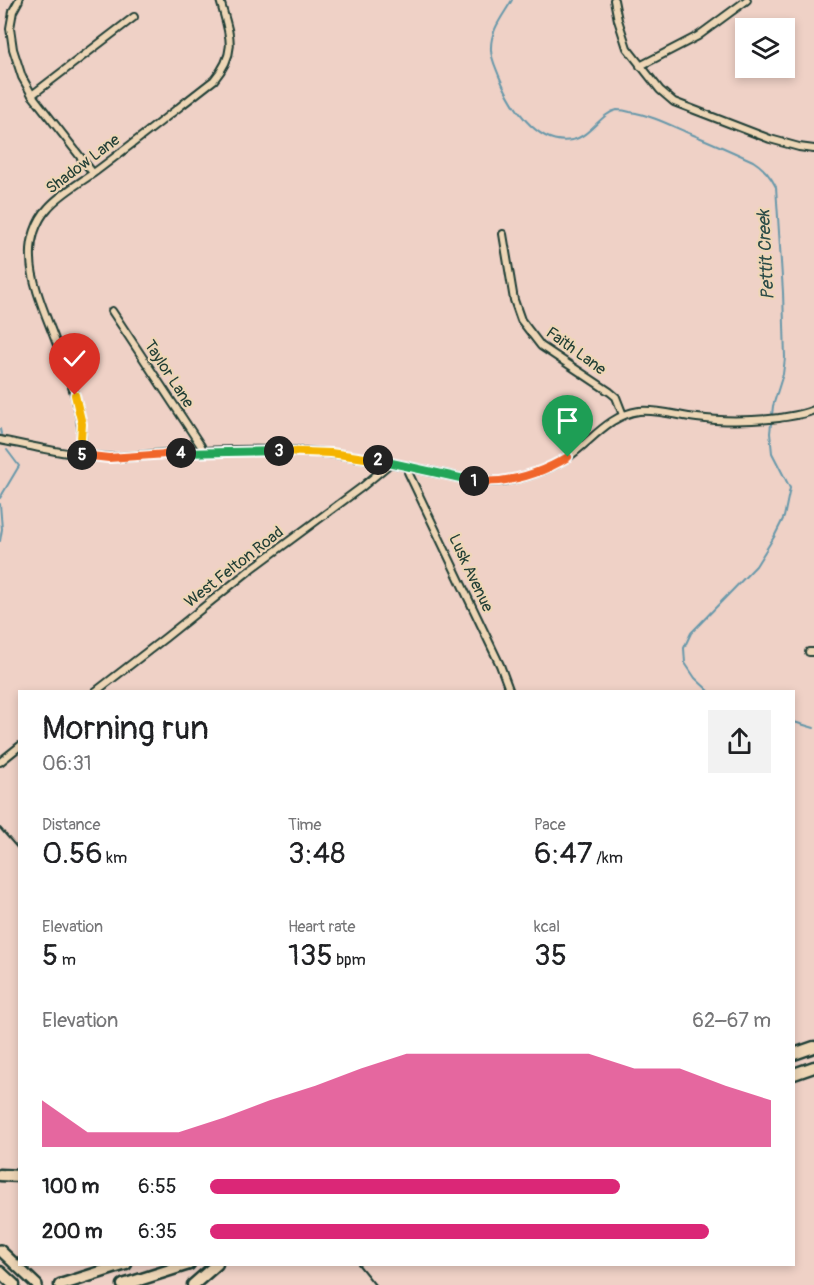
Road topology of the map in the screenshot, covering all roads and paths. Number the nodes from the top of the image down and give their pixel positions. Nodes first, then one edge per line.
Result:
1 (19, 0) edge
2 (220, 0) edge
3 (614, 0) edge
4 (747, 0) edge
5 (134, 17) dead end
6 (640, 66) junction
7 (32, 95) junction
8 (814, 149) edge
9 (93, 173) junction
10 (503, 234) dead end
11 (112, 311) dead end
12 (814, 411) edge
13 (623, 415) junction
14 (0, 440) edge
15 (203, 452) junction
16 (80, 454) junction
17 (390, 463) junction
18 (409, 467) junction
19 (98, 690) edge
20 (509, 690) edge
21 (18, 748) edge
22 (0, 762) edge
23 (814, 1047) edge
24 (795, 1053) edge
25 (814, 1067) edge
26 (795, 1074) edge
27 (0, 1175) edge
28 (18, 1176) edge
29 (0, 1250) edge
30 (120, 1266) edge
31 (183, 1266) edge
32 (215, 1266) edge
33 (0, 1272) edge
34 (65, 1283) edge
35 (14, 1285) edge
36 (37, 1285) edge
37 (123, 1285) edge
38 (193, 1285) edge

1 - 7 street
2 - 9 street, Shadow Lane
3 - 6 street
4 - 6 street
5 - 7 street
6 - 8 street
7 - 9 street
9 - 16 street, Shadow Lane
10 - 13 street, Faith Lane
11 - 15 street, Taylor Lane
12 - 13 street
13 - 18 street
14 - 16 street
15 - 16 street
15 - 17 street
17 - 18 street
17 - 19 street, West Felton Road
18 - 20 street, Lusk Avenue
21 - 22 street
23 - 24 highway
25 - 26 highway
27 - 28 highway
29 - 36 main road
30 - 34 highway
31 - 37 highway
32 - 38 highway
33 - 35 highway

